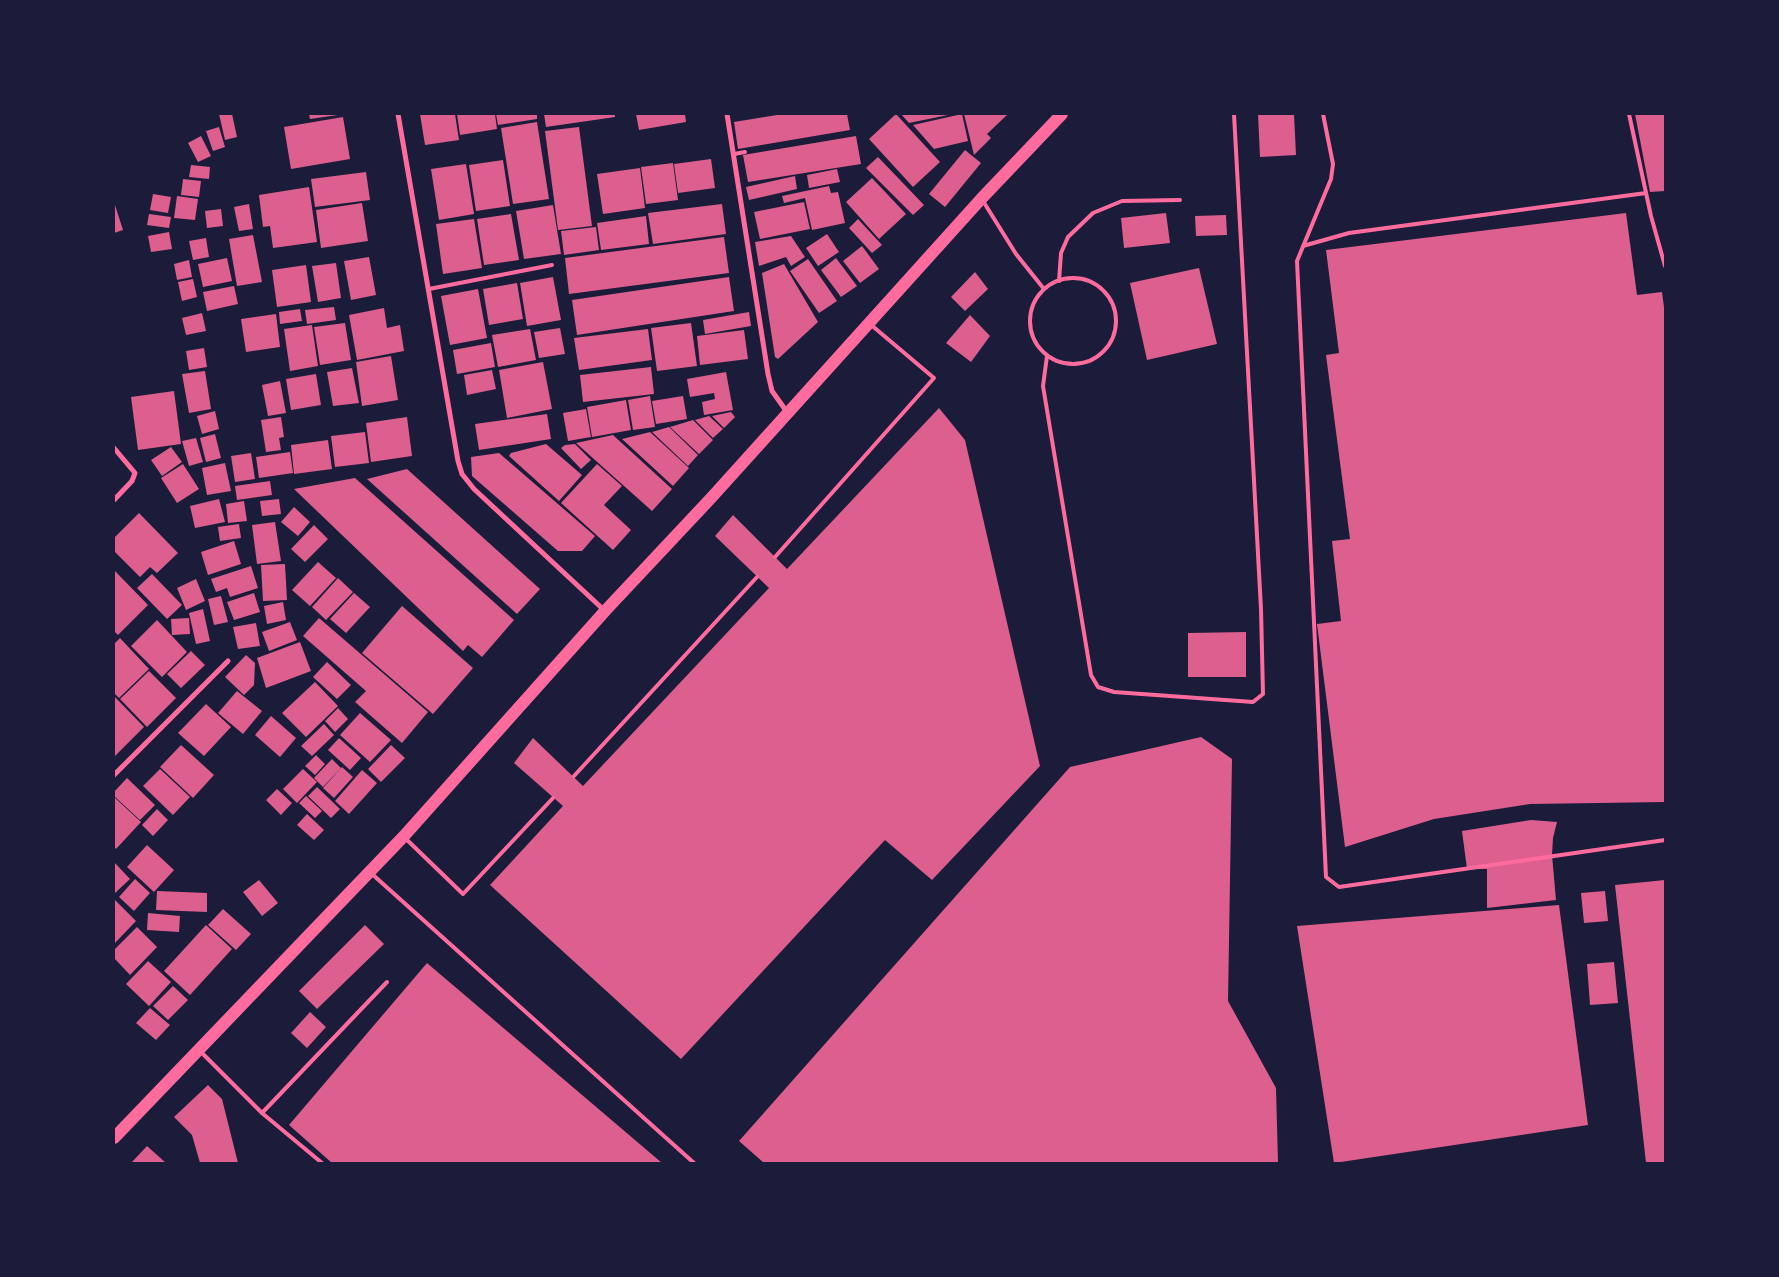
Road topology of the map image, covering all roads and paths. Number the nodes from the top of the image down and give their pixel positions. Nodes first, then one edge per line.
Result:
1 (398, 114) edge
2 (727, 114) edge
3 (1062, 114) edge
4 (1234, 114) edge
5 (1323, 114) edge
6 (1629, 114) edge
7 (745, 152) dead end
8 (734, 154) junction
9 (1646, 193) junction
10 (981, 199) junction
11 (1180, 200) dead end
12 (1302, 246) junction
13 (552, 265) dead end
14 (1665, 266) edge
15 (1059, 281) junction
16 (429, 289) junction
17 (1044, 290) junction
18 (868, 323) junction
19 (1046, 356) junction
20 (787, 412) junction
21 (114, 448) edge
22 (114, 500) edge
23 (775, 557) dead end
24 (757, 577) dead end
25 (605, 611) junction
26 (228, 660) dead end
27 (114, 775) edge
28 (574, 776) dead end
29 (554, 798) dead end
30 (404, 836) junction
31 (1665, 840) edge
32 (369, 871) junction
33 (387, 982) dead end
34 (199, 1051) junction
35 (262, 1113) junction
36 (114, 1138) edge
37 (322, 1163) edge
38 (694, 1163) edge

1 - 16 street
2 - 8 street
3 - 10 main road
4 - 19 lane
5 - 12 lane
6 - 9 lane
7 - 8 lane
8 - 20 street
9 - 12 lane
9 - 14 lane
10 - 17 lane
10 - 18 main road
11 - 15 lane
12 - 31 lane
13 - 16 lane
15 - 17 lane
15 - 19 lane
16 - 25 street
17 - 19 lane
18 - 20 main road
18 - 23 lane
20 - 25 main road
21 - 22 street
24 - 28 lane
25 - 30 main road
26 - 27 street
29 - 30 lane
30 - 32 main road
32 - 34 main road
32 - 38 lane
33 - 35 lane
34 - 35 lane
34 - 36 main road
35 - 37 lane

